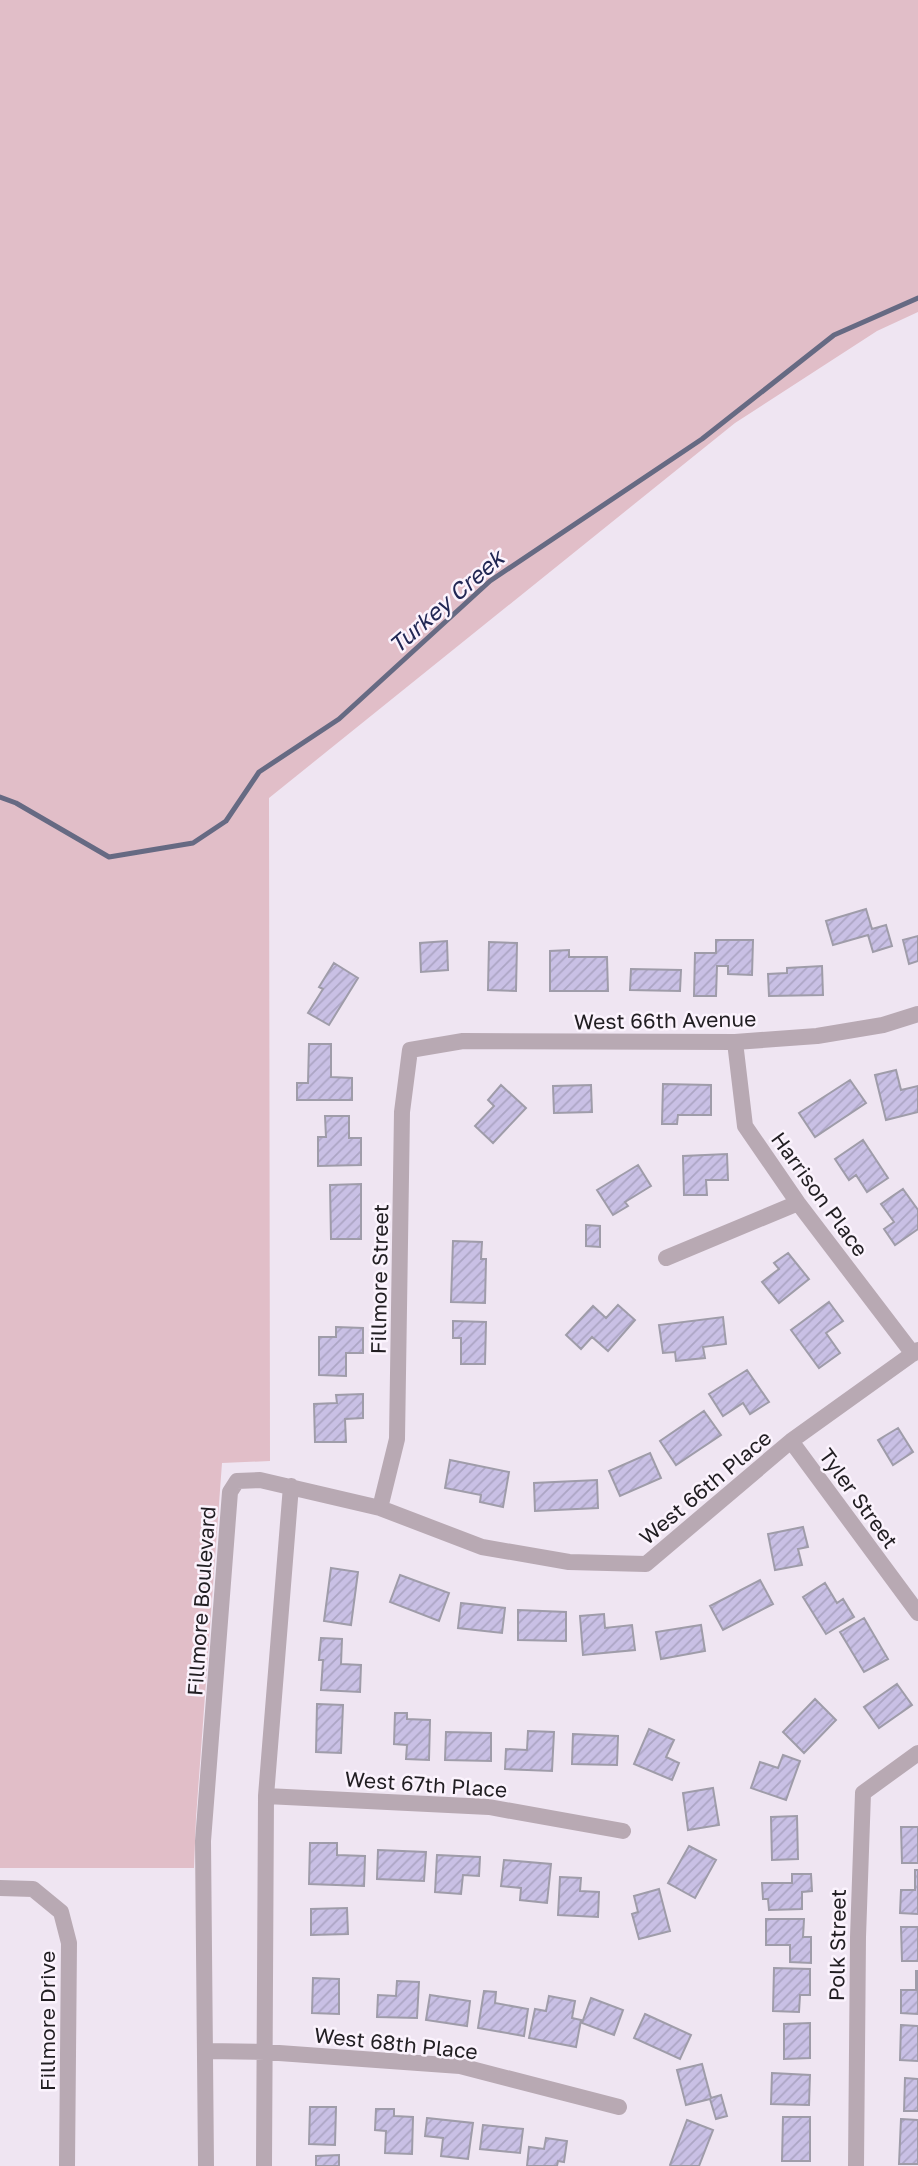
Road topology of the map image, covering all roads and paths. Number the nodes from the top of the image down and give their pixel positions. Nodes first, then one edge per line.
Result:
1 (918, 1014) edge
2 (735, 1042) junction
3 (410, 1050) joint
4 (798, 1203) junction
5 (666, 1258) dead end
6 (915, 1352) edge
7 (791, 1441) junction
8 (290, 1486) junction
9 (380, 1508) junction
10 (918, 1613) edge
11 (918, 1753) edge
12 (266, 1796) junction
13 (623, 1831) dead end
14 (0, 1888) edge
15 (206, 2051) junction
16 (265, 2052) junction
17 (619, 2107) dead end
18 (67, 2166) edge
19 (206, 2166) edge
20 (264, 2166) edge
21 (856, 2166) edge

1 - 2 street, West 66th Avenue
2 - 3 street, West 66th Avenue
2 - 4 street, Harrison Place
3 - 9 street, Fillmore Street
4 - 5 street
4 - 6 street, Harrison Place
6 - 7 street, West 66th Place
7 - 9 street, West 66th Place
7 - 10 street, Tyler Street
8 - 9 street, West 66th Place
8 - 12 street
8 - 15 street, Fillmore Boulevard
11 - 21 street, Polk Street
12 - 13 street, West 67th Place
12 - 16 street
14 - 18 street, Fillmore Drive
15 - 16 street, West 68th Place
15 - 19 street, Fillmore Boulevard
16 - 17 street, West 68th Place
16 - 20 street

